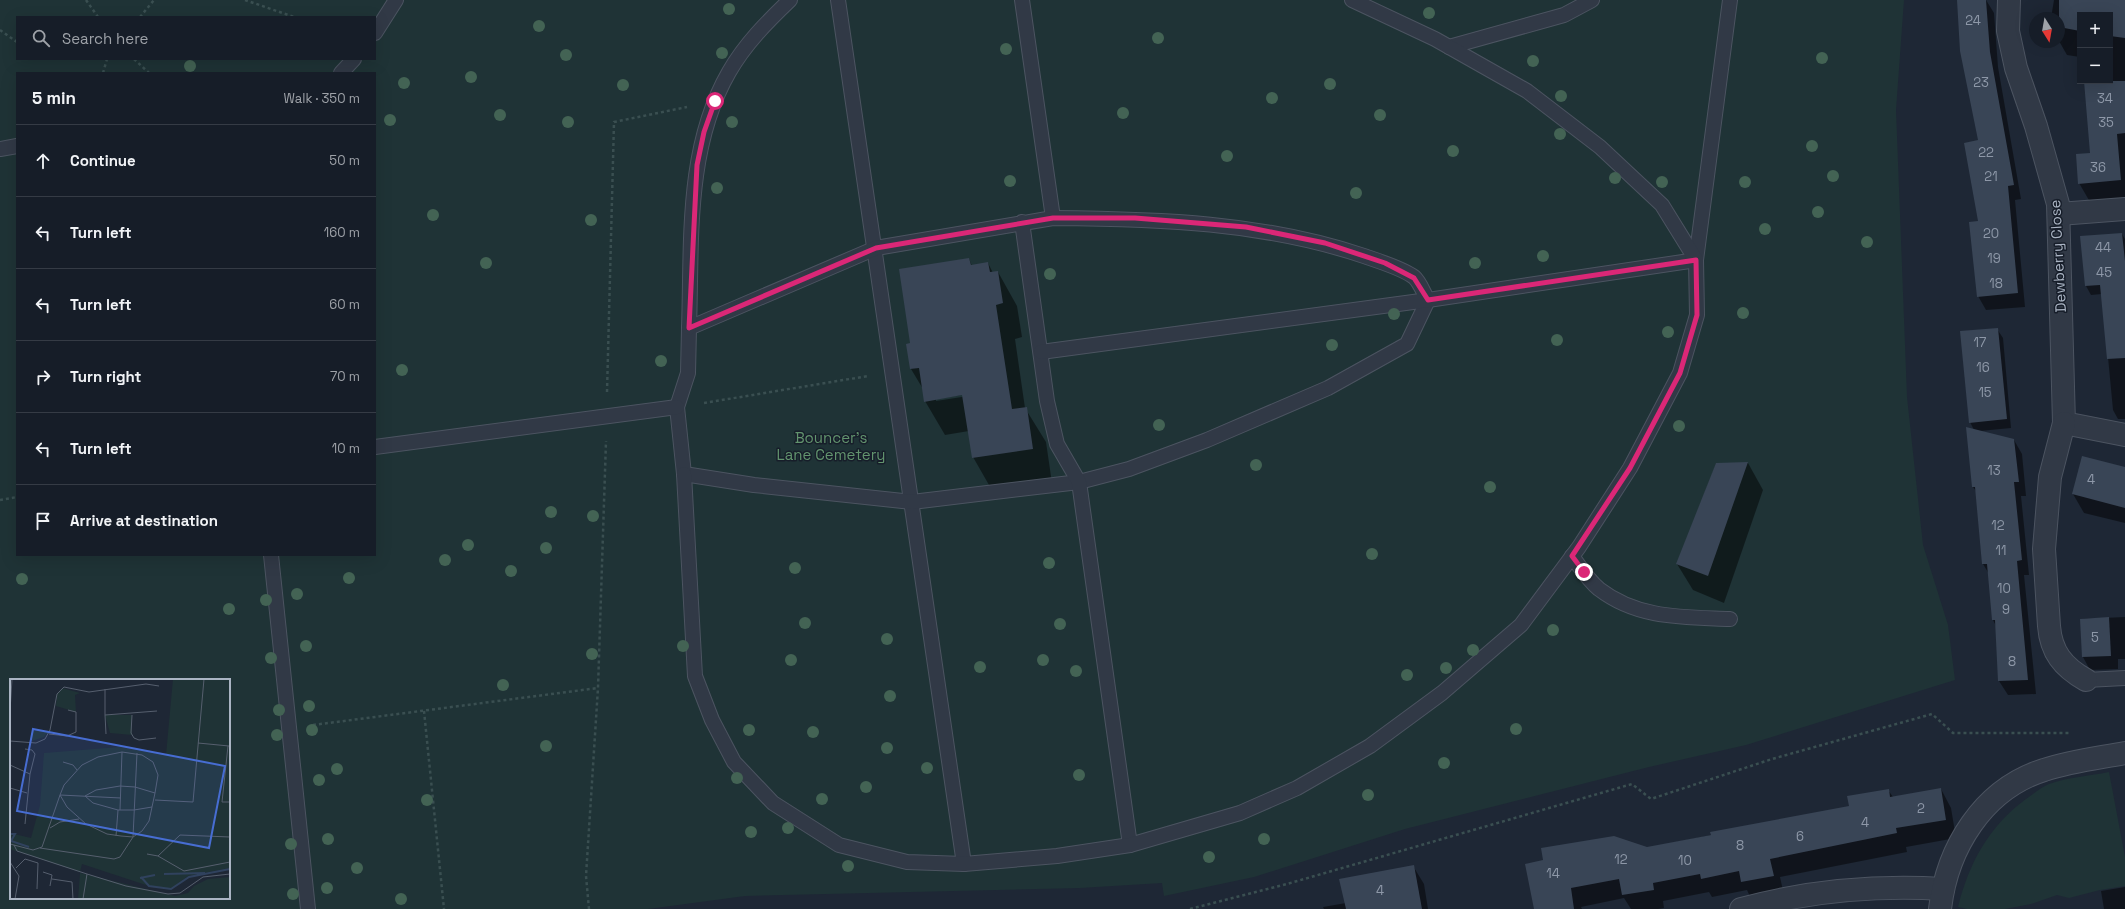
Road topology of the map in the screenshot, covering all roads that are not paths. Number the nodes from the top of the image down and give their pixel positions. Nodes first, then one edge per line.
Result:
1 (396, 0) edge
2 (790, 0) edge
3 (838, 0) edge
4 (1022, 0) edge
5 (1352, 0) edge
6 (1592, 0) edge
7 (1730, 0) edge
8 (2009, 0) edge
9 (376, 31) edge
10 (1448, 47) junction
11 (353, 60) edge
12 (342, 72) edge
13 (16, 146) edge
14 (0, 148) edge
15 (2125, 209) edge
16 (2059, 214) junction
17 (1053, 218) junction
18 (1022, 222) junction
19 (876, 248) junction
20 (1696, 260) junction
21 (1428, 300) junction
22 (689, 328) junction
23 (1041, 352) junction
24 (677, 407) junction
25 (2064, 422) junction
26 (2125, 436) edge
27 (376, 447) edge
28 (684, 474) junction
29 (1079, 482) junction
30 (912, 502) junction
31 (271, 556) edge
32 (1572, 556) junction
33 (1730, 619) dead end
34 (2125, 678) edge
35 (2086, 680) joint
36 (2125, 753) edge
37 (1130, 845) junction
38 (964, 864) junction
39 (1942, 899) edge
40 (308, 909) edge
41 (1741, 909) edge

1 - 9 lane
2 - 22 lane
3 - 19 lane
4 - 17 lane
5 - 10 lane
6 - 10 lane
7 - 20 lane
8 - 16 street, Dewberry Close
10 - 20 lane
11 - 12 lane
13 - 14 lane
15 - 16 street
16 - 25 street, Dewberry Close
17 - 18 lane
17 - 21 lane
18 - 19 lane
18 - 23 lane
19 - 22 lane
19 - 30 lane
20 - 21 lane
20 - 32 lane
21 - 23 lane
21 - 29 lane
22 - 24 lane
23 - 29 lane
24 - 27 lane
24 - 28 lane
25 - 26 street
25 - 35 street, Dewberry Close
28 - 30 lane
28 - 38 lane
29 - 30 lane
29 - 37 lane
30 - 38 lane
31 - 40 lane
32 - 33 lane
32 - 37 lane
34 - 35 lane
36 - 39 street
37 - 38 lane
39 - 41 street

